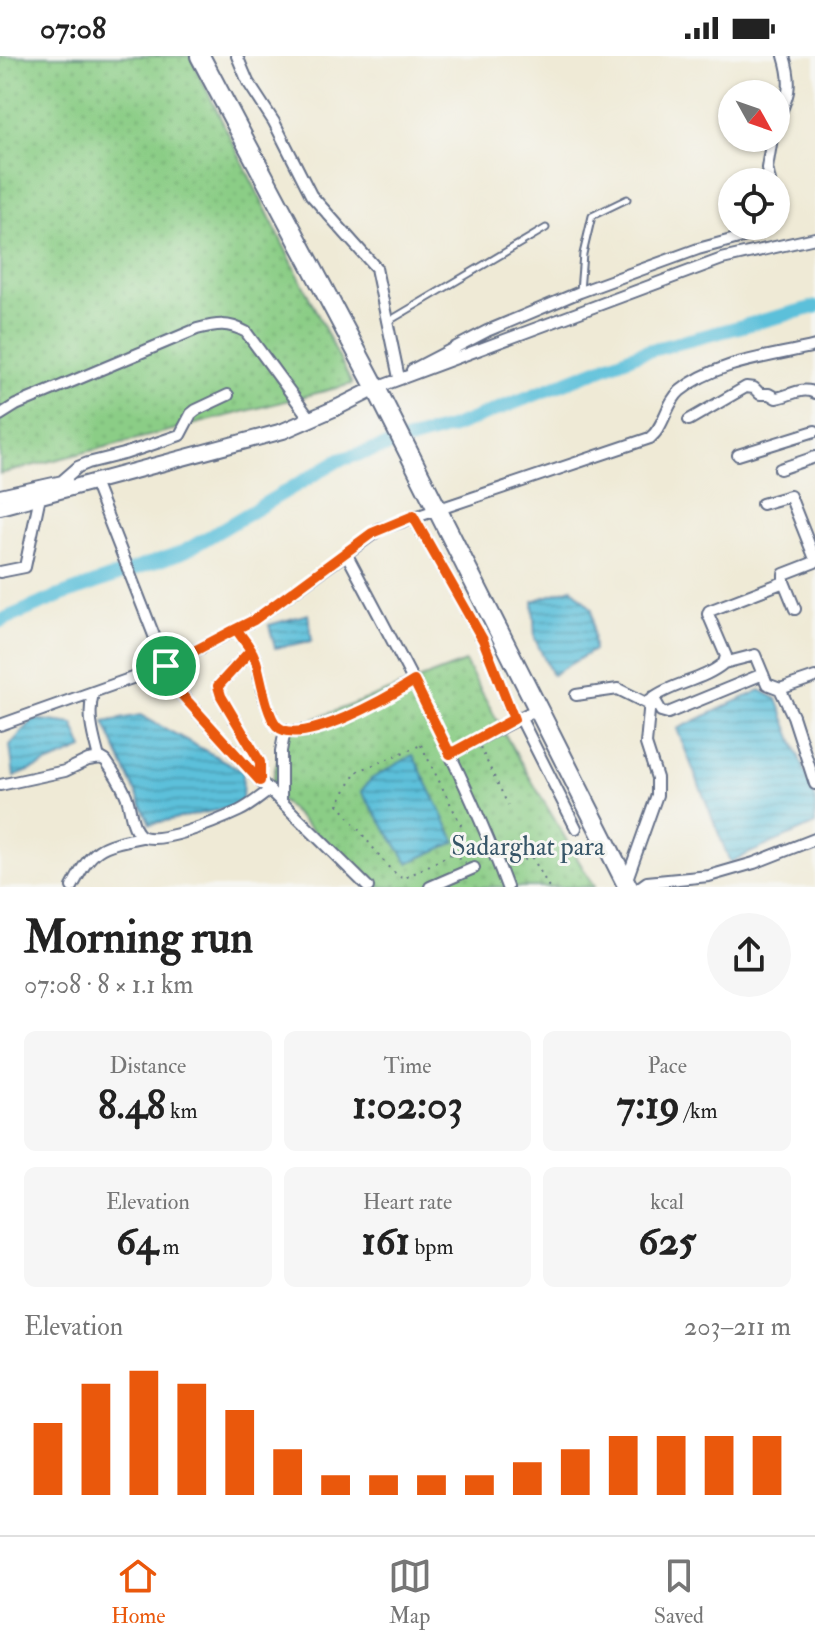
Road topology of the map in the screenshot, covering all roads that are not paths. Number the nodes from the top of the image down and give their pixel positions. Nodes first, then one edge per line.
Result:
1 (200, 56) edge
2 (237, 56) edge
3 (784, 56) edge
4 (789, 80) edge
5 (627, 199) dead end
6 (546, 228) dead end
7 (815, 238) edge
8 (731, 240) edge
9 (583, 291) junction
10 (389, 321) junction
11 (551, 324) junction
12 (815, 346) edge
13 (402, 377) junction
14 (378, 392) junction
15 (815, 393) edge
16 (228, 395) dead end
17 (0, 415) edge
18 (310, 419) junction
19 (689, 420) dead end
20 (815, 431) edge
21 (738, 455) dead end
22 (815, 457) edge
23 (780, 469) dead end
24 (63, 480) junction
25 (91, 482) junction
26 (0, 495) edge
27 (40, 496) junction
28 (762, 504) dead end
29 (0, 507) edge
30 (438, 510) junction
31 (413, 516) junction
32 (815, 525) edge
33 (801, 530) junction
34 (346, 553) junction
35 (815, 560) edge
36 (0, 572) edge
37 (784, 582) junction
38 (795, 609) dead end
39 (236, 629) junction
40 (251, 650) junction
41 (164, 661) junction
42 (724, 663) junction
43 (763, 674) junction
44 (815, 677) edge
45 (414, 681) junction
46 (780, 689) junction
47 (93, 693) junction
48 (576, 695) dead end
49 (650, 700) junction
50 (524, 715) junction
51 (0, 725) edge
52 (285, 730) junction
53 (450, 754) junction
54 (99, 758) junction
55 (260, 781) junction
56 (1, 782) edge
57 (815, 784) edge
58 (270, 790) junction
59 (281, 801) junction
60 (576, 828) dead end
61 (142, 837) junction
62 (815, 839) edge
63 (474, 868) dead end
64 (631, 885) edge
65 (72, 887) edge
66 (368, 887) edge
67 (430, 887) edge
68 (507, 887) edge

1 - 14 highway
2 - 10 street
3 - 4 street
5 - 9 lane
6 - 10 lane
7 - 11 street
8 - 9 street
9 - 11 street
9 - 13 street
10 - 13 street
11 - 13 street
12 - 30 street
13 - 14 street
14 - 18 street
14 - 30 highway
15 - 19 street
16 - 24 street
17 - 18 street
18 - 25 street
20 - 21 street
22 - 23 street
24 - 25 street
24 - 26 street
25 - 27 street
25 - 41 street
27 - 29 street
27 - 36 street
28 - 33 street
30 - 31 street
30 - 50 highway
31 - 34 street
31 - 50 street
32 - 33 street
33 - 35 street
34 - 39 street
34 - 45 street
35 - 37 street
37 - 38 street
37 - 42 street
39 - 40 street
39 - 41 street
40 - 52 street
40 - 55 street
41 - 47 street
41 - 55 street
42 - 43 street
42 - 49 street
43 - 46 street
43 - 49 street
44 - 46 street
45 - 52 street
45 - 53 street
46 - 57 street
47 - 51 street
47 - 54 street
48 - 49 street
49 - 64 street
50 - 53 street
50 - 60 street
50 - 64 highway
52 - 59 street
53 - 68 street
54 - 56 street
54 - 61 street
55 - 58 street
58 - 59 street
58 - 61 street
59 - 66 street
61 - 65 street
62 - 64 street
63 - 67 street

